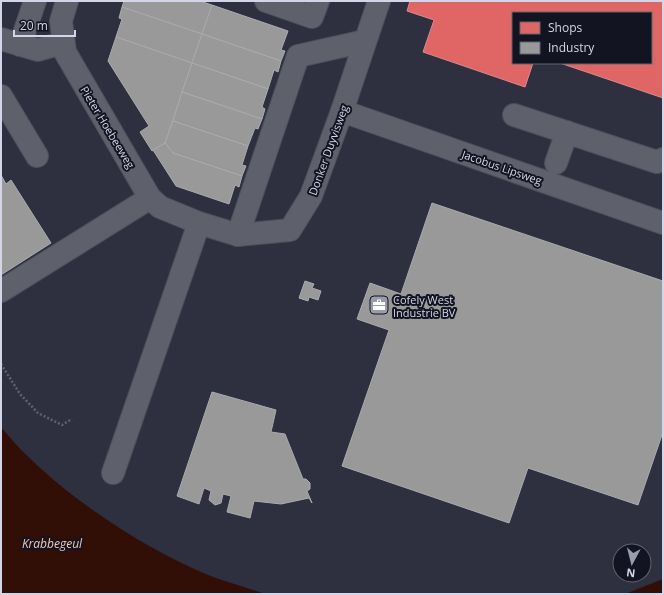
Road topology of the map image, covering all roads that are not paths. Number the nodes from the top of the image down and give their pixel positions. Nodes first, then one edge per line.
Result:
1 (35, 1) edge
2 (67, 1) edge
3 (266, 1) edge
4 (318, 1) edge
5 (379, 1) edge
6 (365, 41) junction
7 (10, 42) edge
8 (62, 43) junction
9 (1, 96) edge
10 (342, 111) junction
11 (514, 115) dead end
12 (567, 132) junction
13 (37, 156) dead end
14 (663, 160) edge
15 (556, 163) dead end
16 (150, 198) junction
17 (199, 223) junction
18 (663, 223) edge
19 (238, 235) junction
20 (1, 291) edge
21 (113, 473) dead end

1 - 7 street
2 - 8 street, Pieter Hoebeeweg
3 - 4 street
5 - 6 street, Donker Duyvisweg
6 - 10 street, Donker Duyvisweg
6 - 19 street
7 - 8 street
8 - 16 street, Pieter Hoebeeweg
9 - 13 street
10 - 18 street, Jacobus Lipsweg
10 - 19 street, Donker Duyvisweg
11 - 12 street
12 - 14 street
12 - 15 street
16 - 17 street, Pieter Hoebeeweg
16 - 20 street
17 - 19 street, Donker Duyvisweg
17 - 21 street

